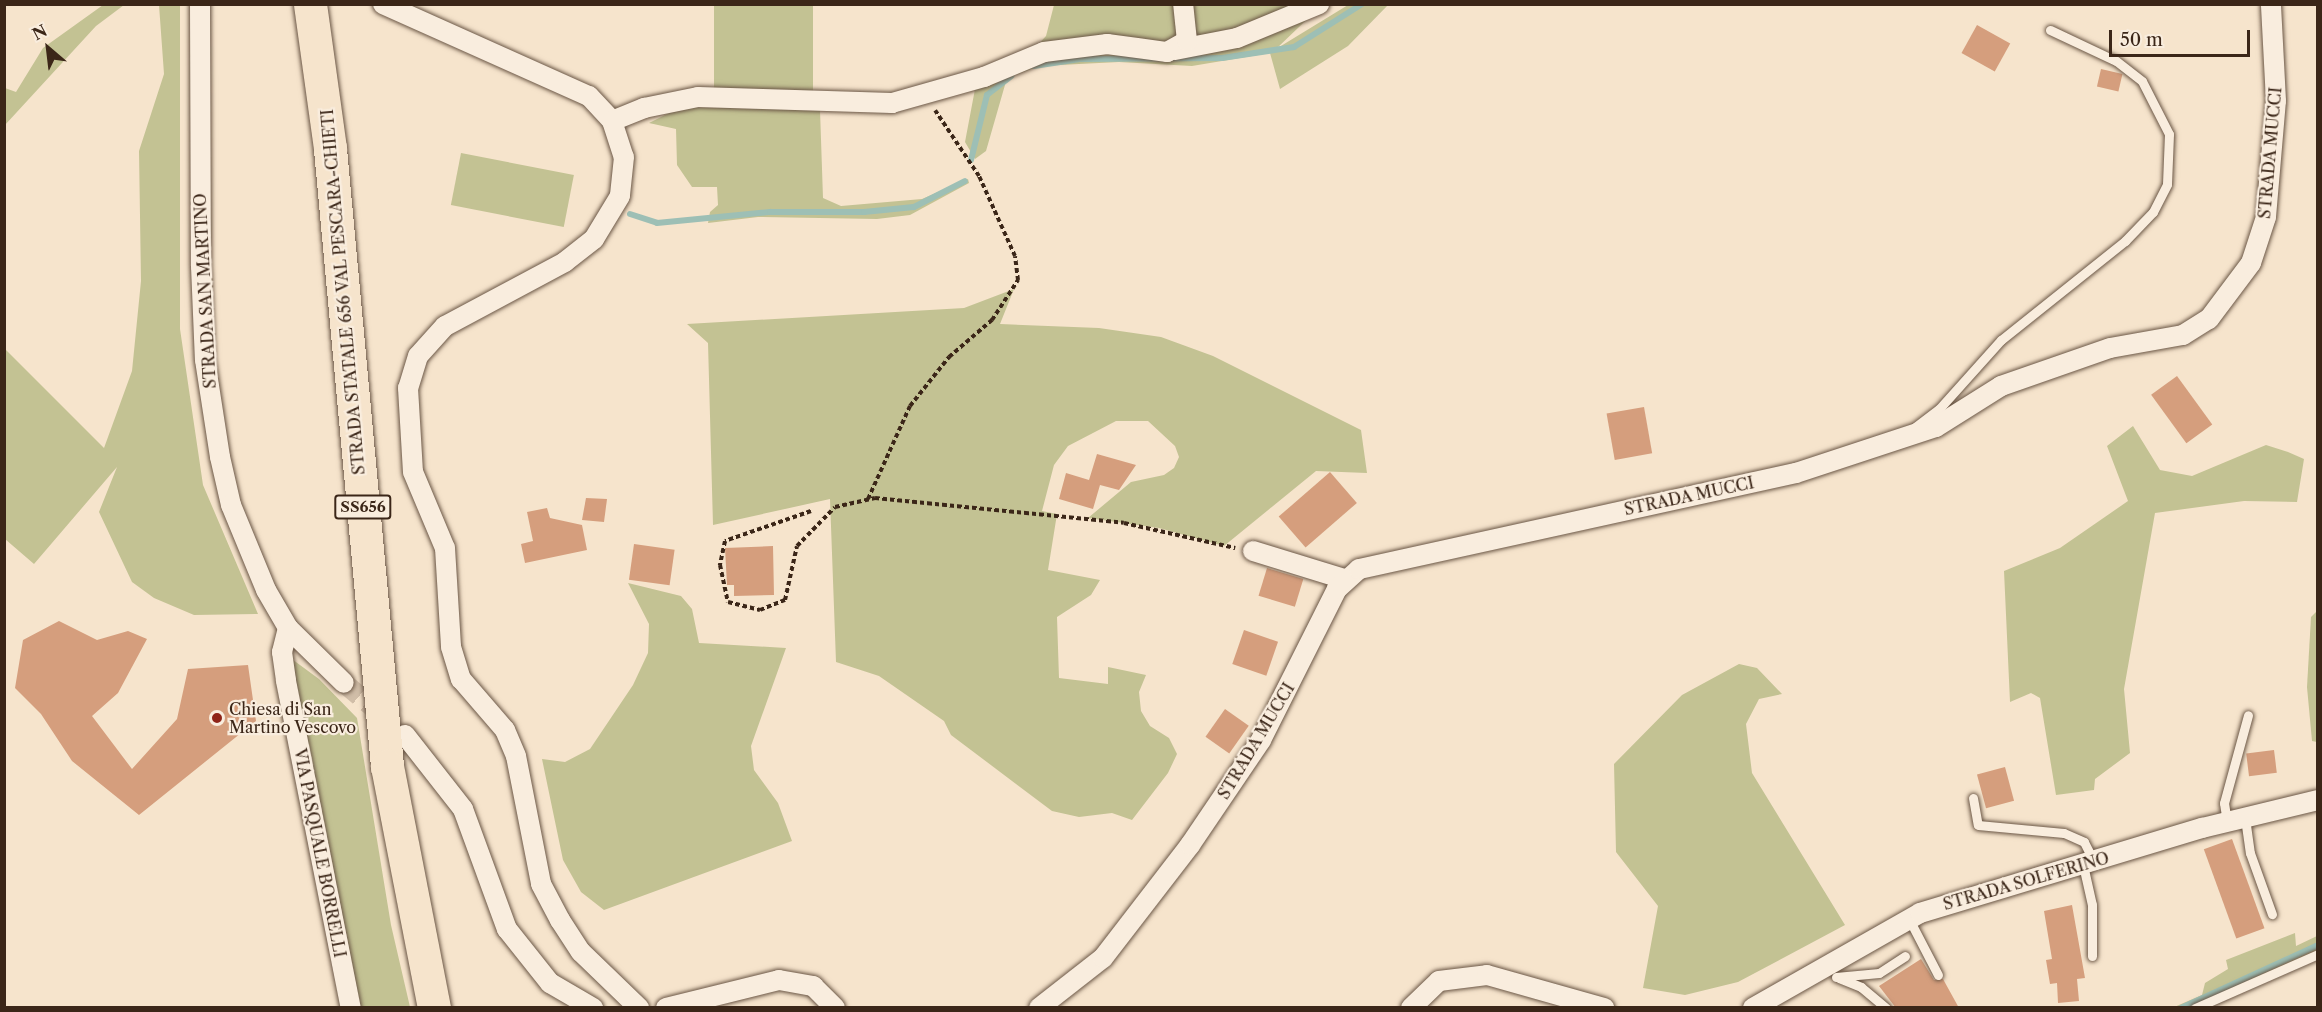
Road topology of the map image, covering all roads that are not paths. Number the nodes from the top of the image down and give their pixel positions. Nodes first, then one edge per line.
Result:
1 (200, 4) edge
2 (310, 4) edge
3 (383, 4) edge
4 (1183, 4) edge
5 (1319, 4) edge
6 (2271, 4) edge
7 (2050, 30) dead end
8 (1167, 52) junction
9 (612, 121) junction
10 (1896, 440) junction
11 (1254, 551) road end
12 (1344, 579) junction
13 (288, 628) junction
14 (344, 683) tunnel mouth
15 (2248, 715) dead end
16 (405, 735) dead end
17 (1972, 798) dead end
18 (2318, 800) edge
19 (2236, 820) junction
20 (2089, 864) junction
21 (2272, 914) dead end
22 (1909, 919) junction
23 (2318, 954) edge
24 (1905, 956) dead end
25 (2092, 956) dead end
26 (1831, 972) junction
27 (1938, 975) dead end
28 (351, 1008) edge
29 (434, 1008) edge
30 (593, 1008) edge
31 (639, 1008) edge
32 (666, 1008) edge
33 (835, 1008) edge
34 (1040, 1008) edge
35 (1411, 1008) edge
36 (1604, 1008) edge
37 (1753, 1008) edge
38 (1886, 1008) edge
39 (2195, 1008) edge

1 - 13 street, STRADA SAN MARTINO
2 - 29 highway, STRADA STATALE 656 VAL PESCARA-CHIETI / SS656
3 - 9 street
4 - 8 street
5 - 8 street
6 - 10 street, STRADA MUCCI
7 - 10 lane
8 - 9 street
9 - 31 street
10 - 12 street, STRADA MUCCI
11 - 12 street
12 - 34 street, STRADA MUCCI
13 - 14 street, STRADA SAN MARTINO
13 - 28 street, VIA PASQUALE BORRELLI
15 - 19 lane
16 - 30 street
17 - 20 lane
18 - 19 street, STRADA SOLFERINO
19 - 20 street, STRADA SOLFERINO
19 - 21 lane
20 - 22 street, STRADA SOLFERINO
20 - 25 lane
22 - 26 street, STRADA SOLFERINO
22 - 27 lane
23 - 39 lane
24 - 26 lane
26 - 37 street, STRADA SOLFERINO
26 - 38 lane
32 - 33 street
35 - 36 street

